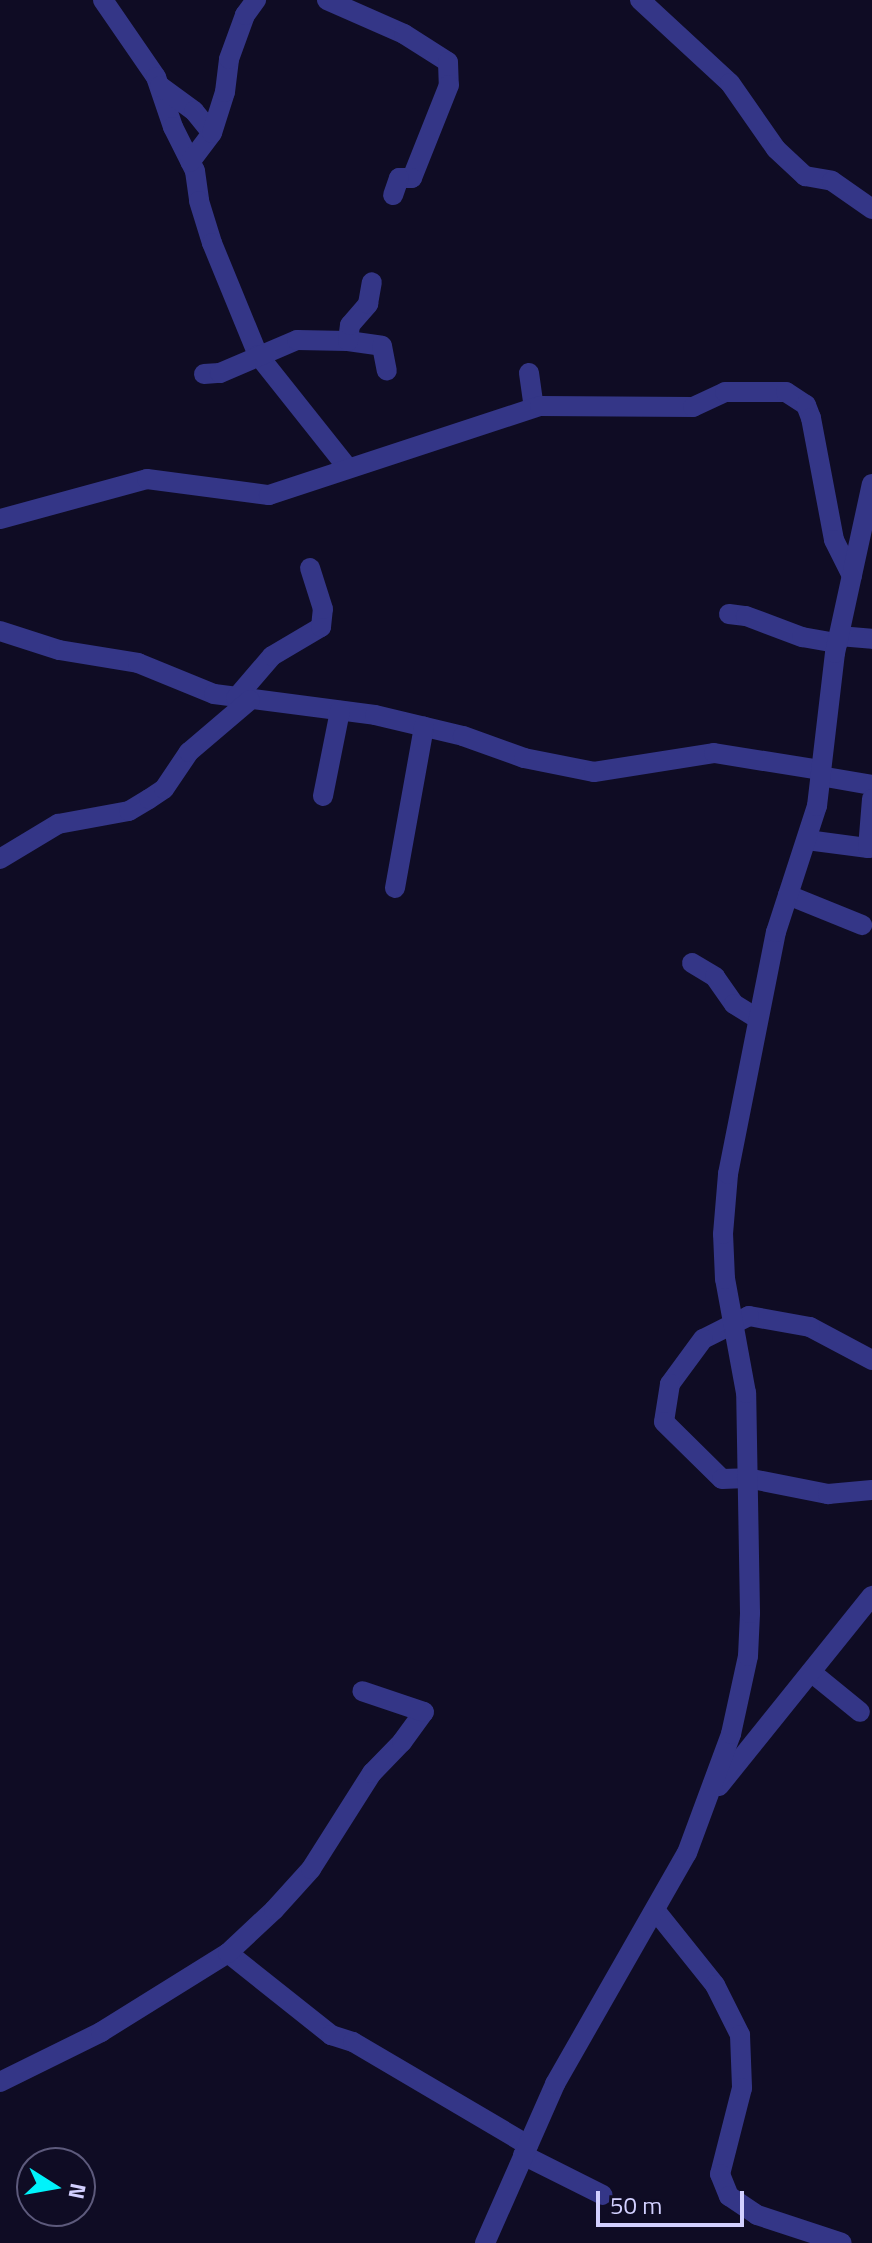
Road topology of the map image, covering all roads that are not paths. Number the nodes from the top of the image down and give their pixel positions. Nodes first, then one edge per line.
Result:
1 (103, 0) edge
2 (256, 0) edge
3 (327, 0) edge
4 (640, 0) edge
5 (160, 86) junction
6 (212, 133) junction
7 (190, 162) junction
8 (393, 195) dead end
9 (872, 209) edge
10 (372, 282) dead end
11 (348, 341) junction
12 (258, 355) junction
13 (387, 371) dead end
14 (529, 373) dead end
15 (204, 374) dead end
16 (534, 407) junction
17 (348, 468) junction
18 (872, 484) edge
19 (0, 519) edge
20 (310, 568) dead end
21 (852, 576) junction
22 (729, 614) dead end
23 (0, 631) edge
24 (838, 639) junction
25 (872, 639) edge
26 (243, 699) junction
27 (340, 711) junction
28 (424, 727) junction
29 (820, 773) junction
30 (872, 785) edge
31 (323, 796) dead end
32 (872, 799) edge
33 (807, 840) junction
34 (0, 859) edge
35 (395, 888) dead end
36 (788, 895) junction
37 (862, 925) dead end
38 (692, 963) dead end
39 (758, 1019) junction
40 (734, 1321) junction
41 (872, 1360) edge
42 (747, 1478) junction
43 (872, 1490) edge
44 (872, 1596) edge
45 (811, 1672) junction
46 (362, 1691) dead end
47 (860, 1712) dead end
48 (707, 1800) junction
49 (655, 1910) junction
50 (228, 1953) junction
51 (0, 2082) edge
52 (526, 2150) junction
53 (603, 2195) dead end
54 (485, 2243) edge
55 (842, 2243) edge

1 - 5 street
2 - 6 street
3 - 8 street
4 - 9 street
5 - 6 street
5 - 7 street
6 - 7 street
7 - 12 street
10 - 11 street
11 - 12 street
11 - 13 street
12 - 15 street
12 - 17 street
14 - 16 street
16 - 17 street
16 - 21 street
17 - 19 street
18 - 21 street
20 - 26 street
21 - 24 street
22 - 24 street
23 - 26 street
24 - 25 street
24 - 29 street
26 - 27 street
26 - 34 street
27 - 28 street
27 - 31 street
28 - 29 street
28 - 35 street
29 - 30 street
29 - 33 street
32 - 33 street
33 - 36 street
36 - 37 street
36 - 39 street
38 - 39 street
39 - 40 street
40 - 41 street
40 - 42 street
40 - 42 street
42 - 43 street
42 - 48 street
44 - 45 street
45 - 47 street
45 - 48 street
46 - 50 street
48 - 49 street
49 - 52 street
49 - 55 street
50 - 51 street
50 - 52 street
52 - 53 street
52 - 54 street

